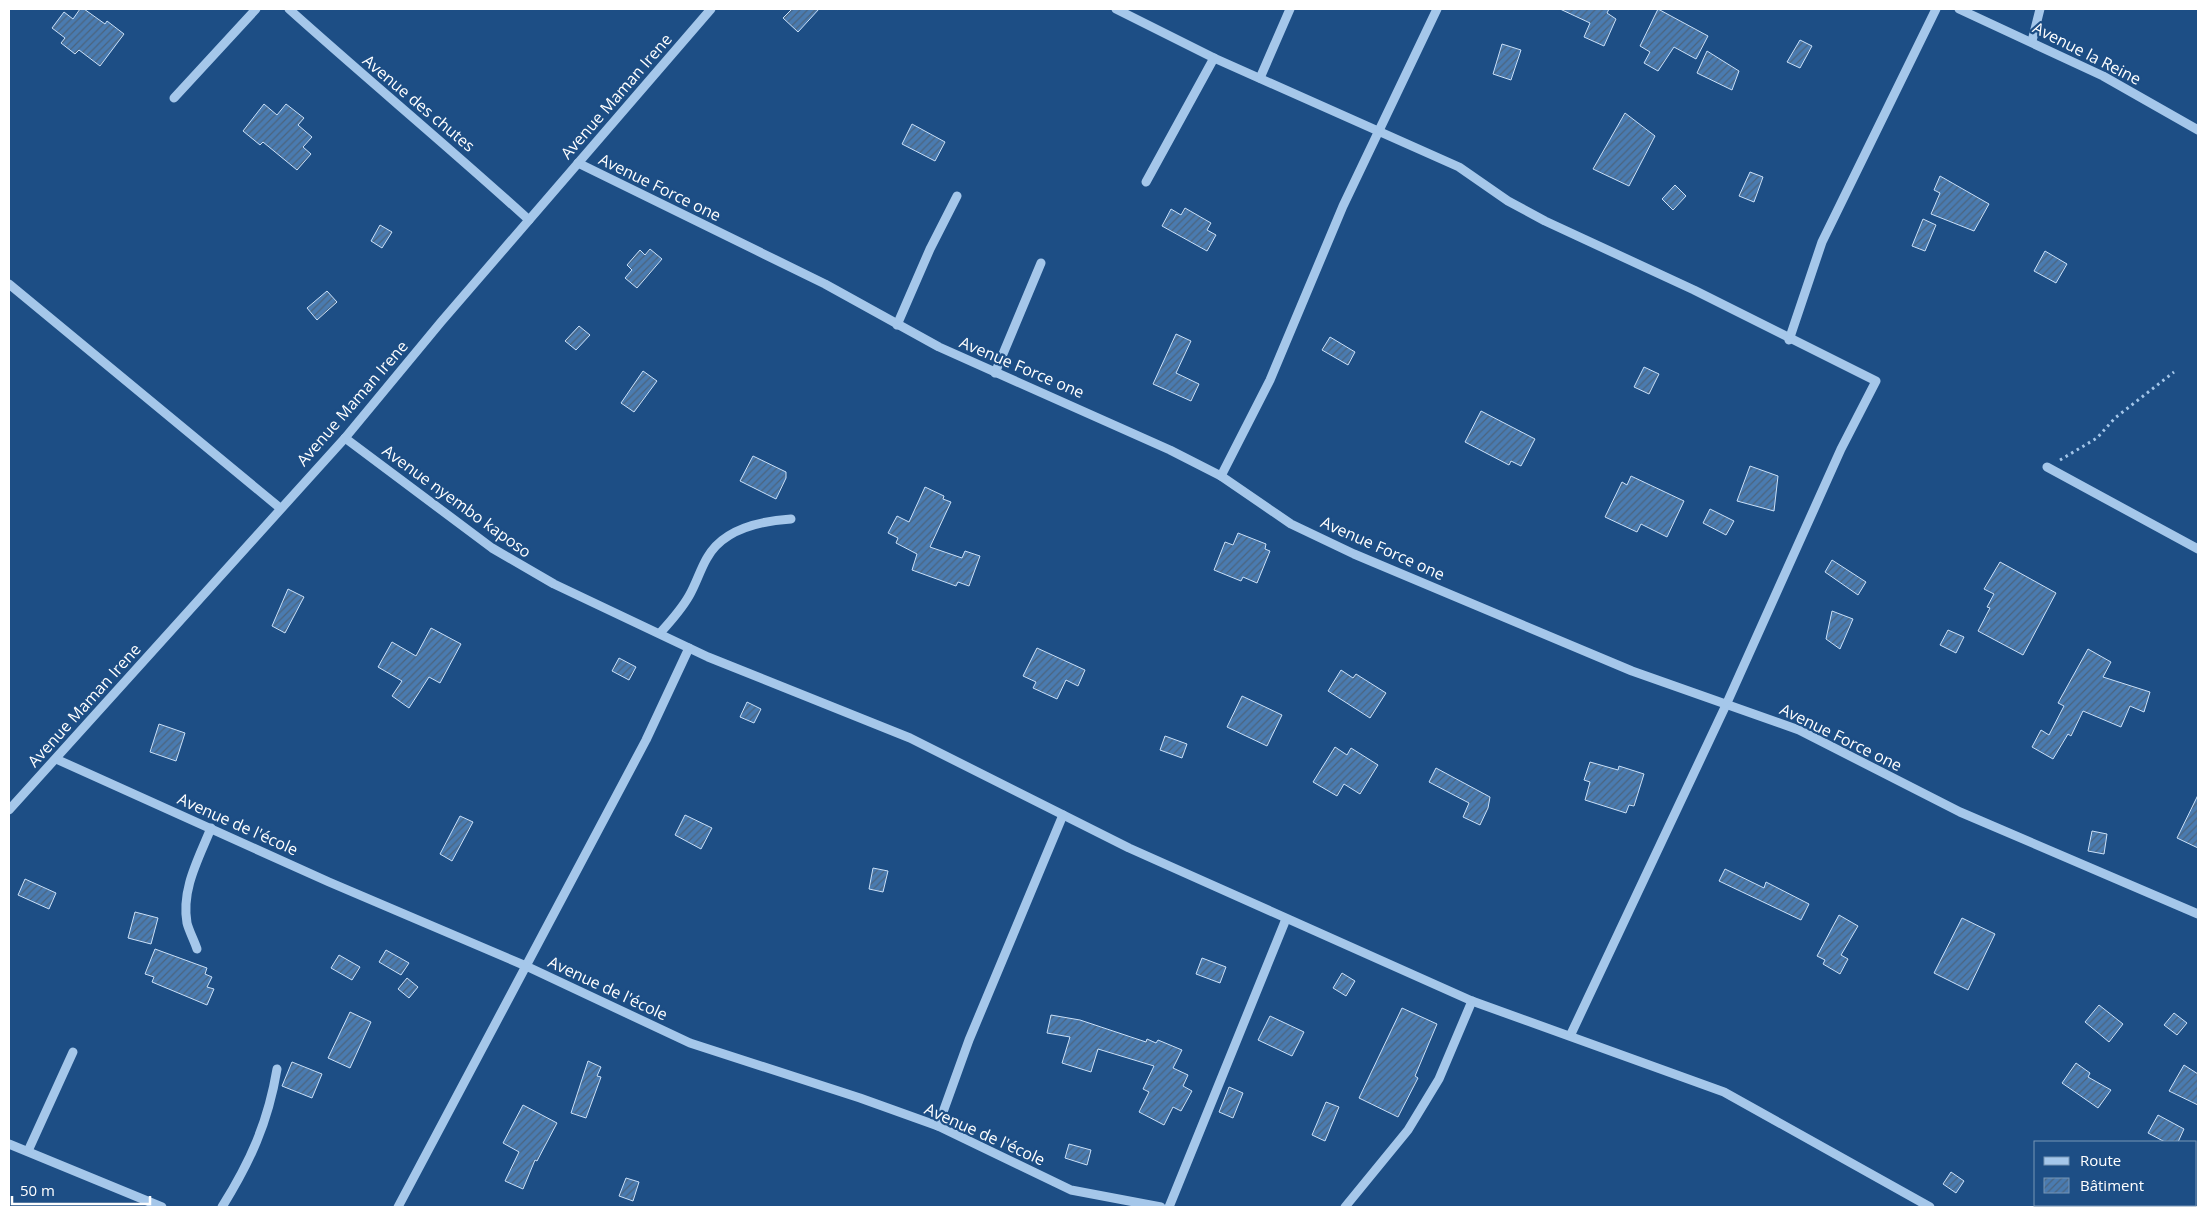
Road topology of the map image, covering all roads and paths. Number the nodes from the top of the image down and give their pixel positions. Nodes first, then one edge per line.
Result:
1 (256, 9) edge
2 (288, 9) edge
3 (710, 9) edge
4 (1116, 9) edge
5 (1290, 9) edge
6 (1437, 9) edge
7 (1936, 9) edge
8 (1959, 9) edge
9 (2040, 9) edge
10 (2032, 41) junction
11 (1214, 58) junction
12 (1260, 78) junction
13 (174, 98) dead end
14 (2198, 130) edge
15 (1378, 132) junction
16 (578, 163) junction
17 (1146, 182) dead end
18 (957, 196) dead end
19 (529, 220) junction
20 (1041, 263) dead end
21 (9, 284) edge
22 (897, 325) junction
23 (1789, 340) junction
24 (2174, 372) dead end
25 (995, 373) junction
26 (345, 438) junction
27 (2047, 467) joint
28 (1221, 476) junction
29 (280, 508) junction
30 (791, 520) dead end
31 (2198, 549) edge
32 (660, 632) junction
33 (689, 648) junction
34 (1726, 705) junction
35 (56, 759) junction
36 (10, 805) edge
37 (1063, 815) junction
38 (211, 828) junction
39 (2198, 914) edge
40 (1286, 919) junction
41 (197, 949) dead end
42 (526, 966) junction
43 (1472, 1000) junction
44 (1571, 1034) junction
45 (73, 1052) dead end
46 (277, 1069) dead end
47 (938, 1126) junction
48 (9, 1144) edge
49 (28, 1151) junction
50 (162, 1207) edge
51 (222, 1207) edge
52 (398, 1207) edge
53 (1160, 1207) edge
54 (1169, 1207) edge
55 (1345, 1207) edge
56 (1930, 1207) edge

1 - 13 street
2 - 19 street, Avenue des chutes
3 - 16 street, Avenue Maman Irene
4 - 11 street
5 - 12 street
6 - 15 street
7 - 23 street
8 - 10 street, Avenue la Reine
9 - 10 street
10 - 14 street, Avenue la Reine
11 - 12 street
11 - 17 street
12 - 15 street
15 - 23 street
15 - 28 street
16 - 19 street, Avenue Maman Irene
16 - 22 street, Avenue Force one
18 - 22 street
19 - 26 street, Avenue Maman Irene
20 - 25 street
21 - 29 street
22 - 25 street, Avenue Force one
23 - 34 street
24 - 27 path
25 - 28 street, Avenue Force one
26 - 29 street, Avenue Maman Irene
26 - 32 street, Avenue nyembo kaposo
27 - 31 street
28 - 34 street, Avenue Force one
29 - 35 street, Avenue Maman Irene
30 - 32 street
32 - 33 street, Avenue nyembo kaposo
33 - 37 street, Avenue nyembo kaposo
33 - 42 street
34 - 39 street, Avenue Force one
34 - 44 street
35 - 36 street, Avenue Maman Irene
35 - 38 street, Avenue de l'école
37 - 40 street, Avenue nyembo kaposo
37 - 47 street
38 - 41 street
38 - 42 street, Avenue de l'école
40 - 43 street, Avenue nyembo kaposo
40 - 54 street
42 - 47 street, Avenue de l'école
42 - 52 street
43 - 44 street, Avenue nyembo kaposo
43 - 55 street
44 - 56 street, Avenue nyembo kaposo
45 - 49 street
46 - 51 street
47 - 53 street, Avenue de l'école
48 - 49 street
49 - 50 street

